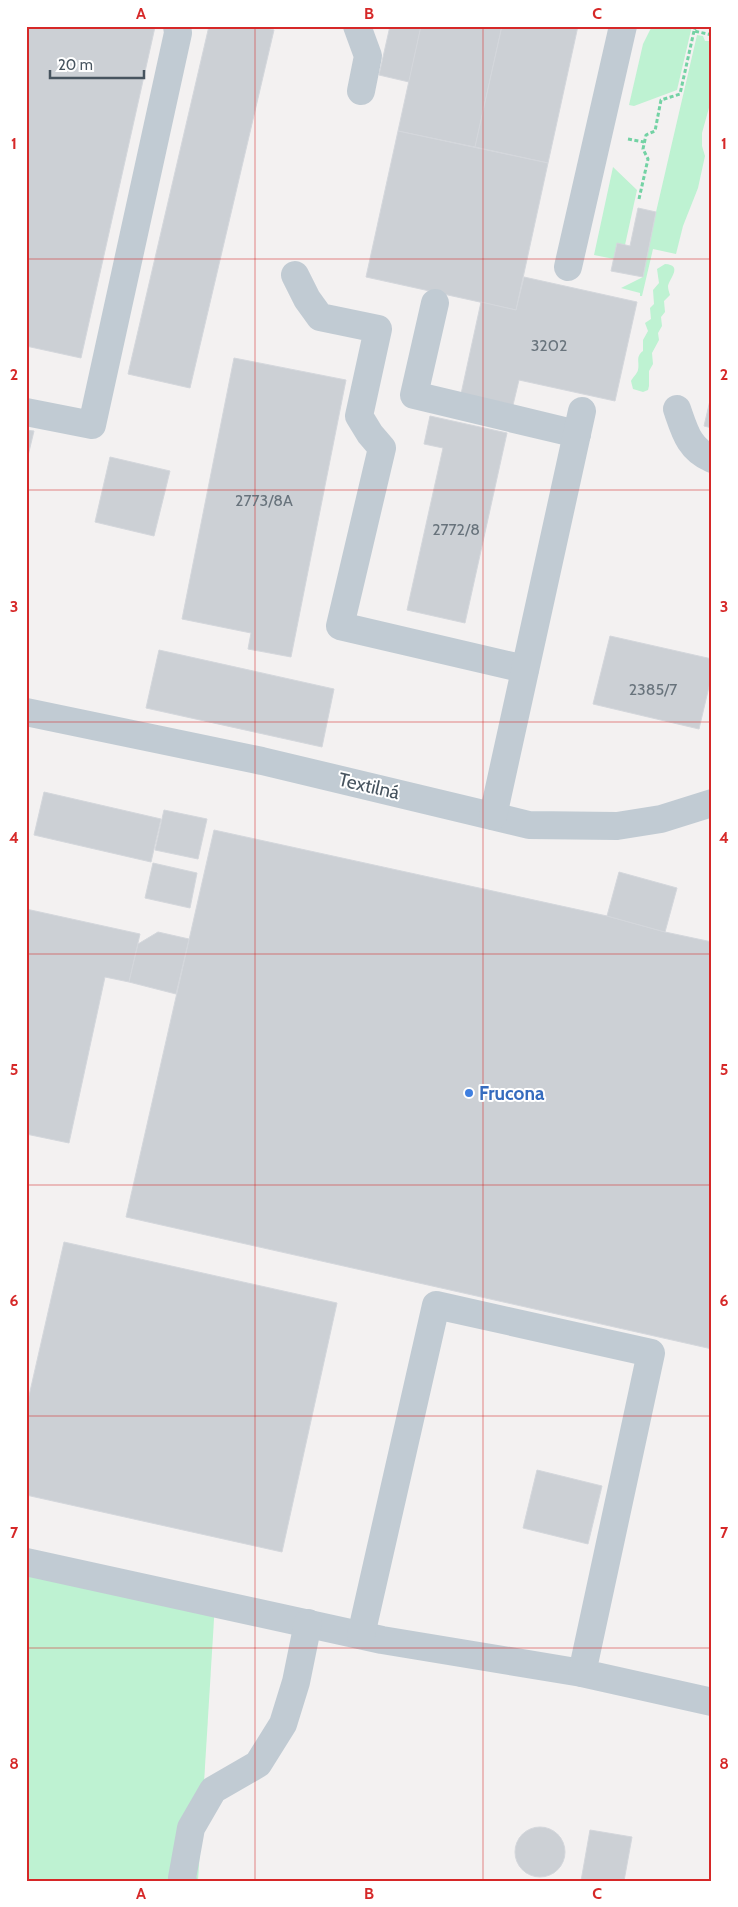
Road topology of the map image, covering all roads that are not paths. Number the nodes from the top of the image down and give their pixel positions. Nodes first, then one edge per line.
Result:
1 (177, 26) edge
2 (357, 26) edge
3 (622, 26) edge
4 (361, 90) dead end
5 (568, 267) dead end
6 (295, 275) dead end
7 (434, 303) dead end
8 (677, 409) dead end
9 (26, 412) edge
10 (712, 459) edge
11 (525, 669) junction
12 (26, 712) edge
13 (712, 803) edge
14 (493, 816) junction
15 (26, 1562) edge
16 (308, 1623) junction
17 (361, 1635) junction
18 (582, 1672) junction
19 (712, 1702) edge
20 (183, 1881) edge

1 - 9 lane
2 - 4 lane
3 - 5 lane
6 - 11 lane
7 - 11 lane
8 - 10 lane
11 - 14 lane
12 - 14 lane, Textilná
13 - 14 lane, Textilná
15 - 16 lane
16 - 17 lane
16 - 20 lane
17 - 18 lane
17 - 18 lane
18 - 19 lane

